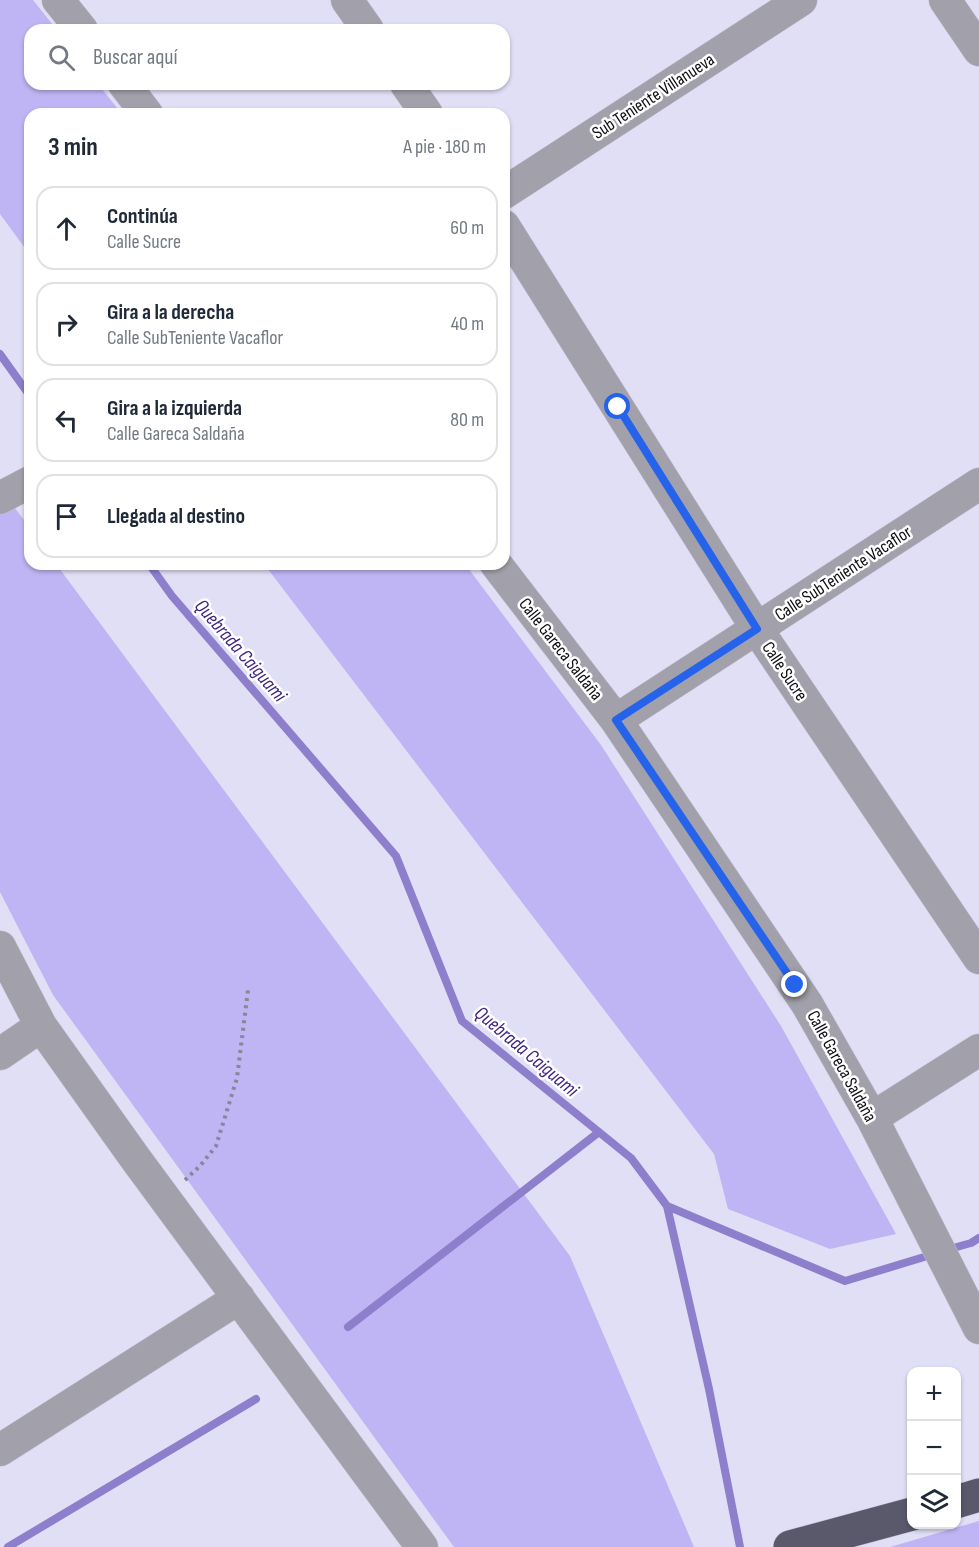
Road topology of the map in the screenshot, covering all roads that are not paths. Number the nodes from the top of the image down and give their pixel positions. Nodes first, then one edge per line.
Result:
1 (58, 0) edge
2 (347, 0) edge
3 (801, 0) edge
4 (945, 0) edge
5 (77, 24) edge
6 (364, 24) edge
7 (979, 50) edge
8 (129, 90) edge
9 (410, 90) edge
10 (142, 108) edge
11 (423, 108) edge
12 (510, 189) edge
13 (510, 236) edge
14 (979, 484) edge
15 (24, 485) edge
16 (0, 498) edge
17 (501, 570) edge
18 (757, 629) junction
19 (616, 720) junction
20 (0, 947) edge
21 (979, 958) edge
22 (40, 1026) junction
23 (979, 1050) edge
24 (0, 1054) edge
25 (872, 1118) junction
26 (238, 1298) junction
27 (979, 1328) edge
28 (0, 1450) edge
29 (979, 1495) edge
30 (961, 1501) edge
31 (907, 1515) edge
32 (422, 1547) edge
33 (790, 1547) edge

1 - 5 street
2 - 6 street
3 - 12 street, Sub Teniente Villanueva
4 - 7 street
8 - 10 street
9 - 11 street
13 - 18 street, Calle Sucre
14 - 18 street, Calle SubTeniente Vacaflor
15 - 16 street
17 - 19 street, Calle Gareca Saldaña
18 - 19 street, Calle SubTeniente Vacaflor
18 - 21 street, Calle Sucre
19 - 25 street, Calle Gareca Saldaña
20 - 22 street
22 - 24 street
22 - 26 street
23 - 25 street
25 - 27 street, Calle Gareca Saldaña
26 - 28 street
26 - 32 street
29 - 30 highway
31 - 33 highway

